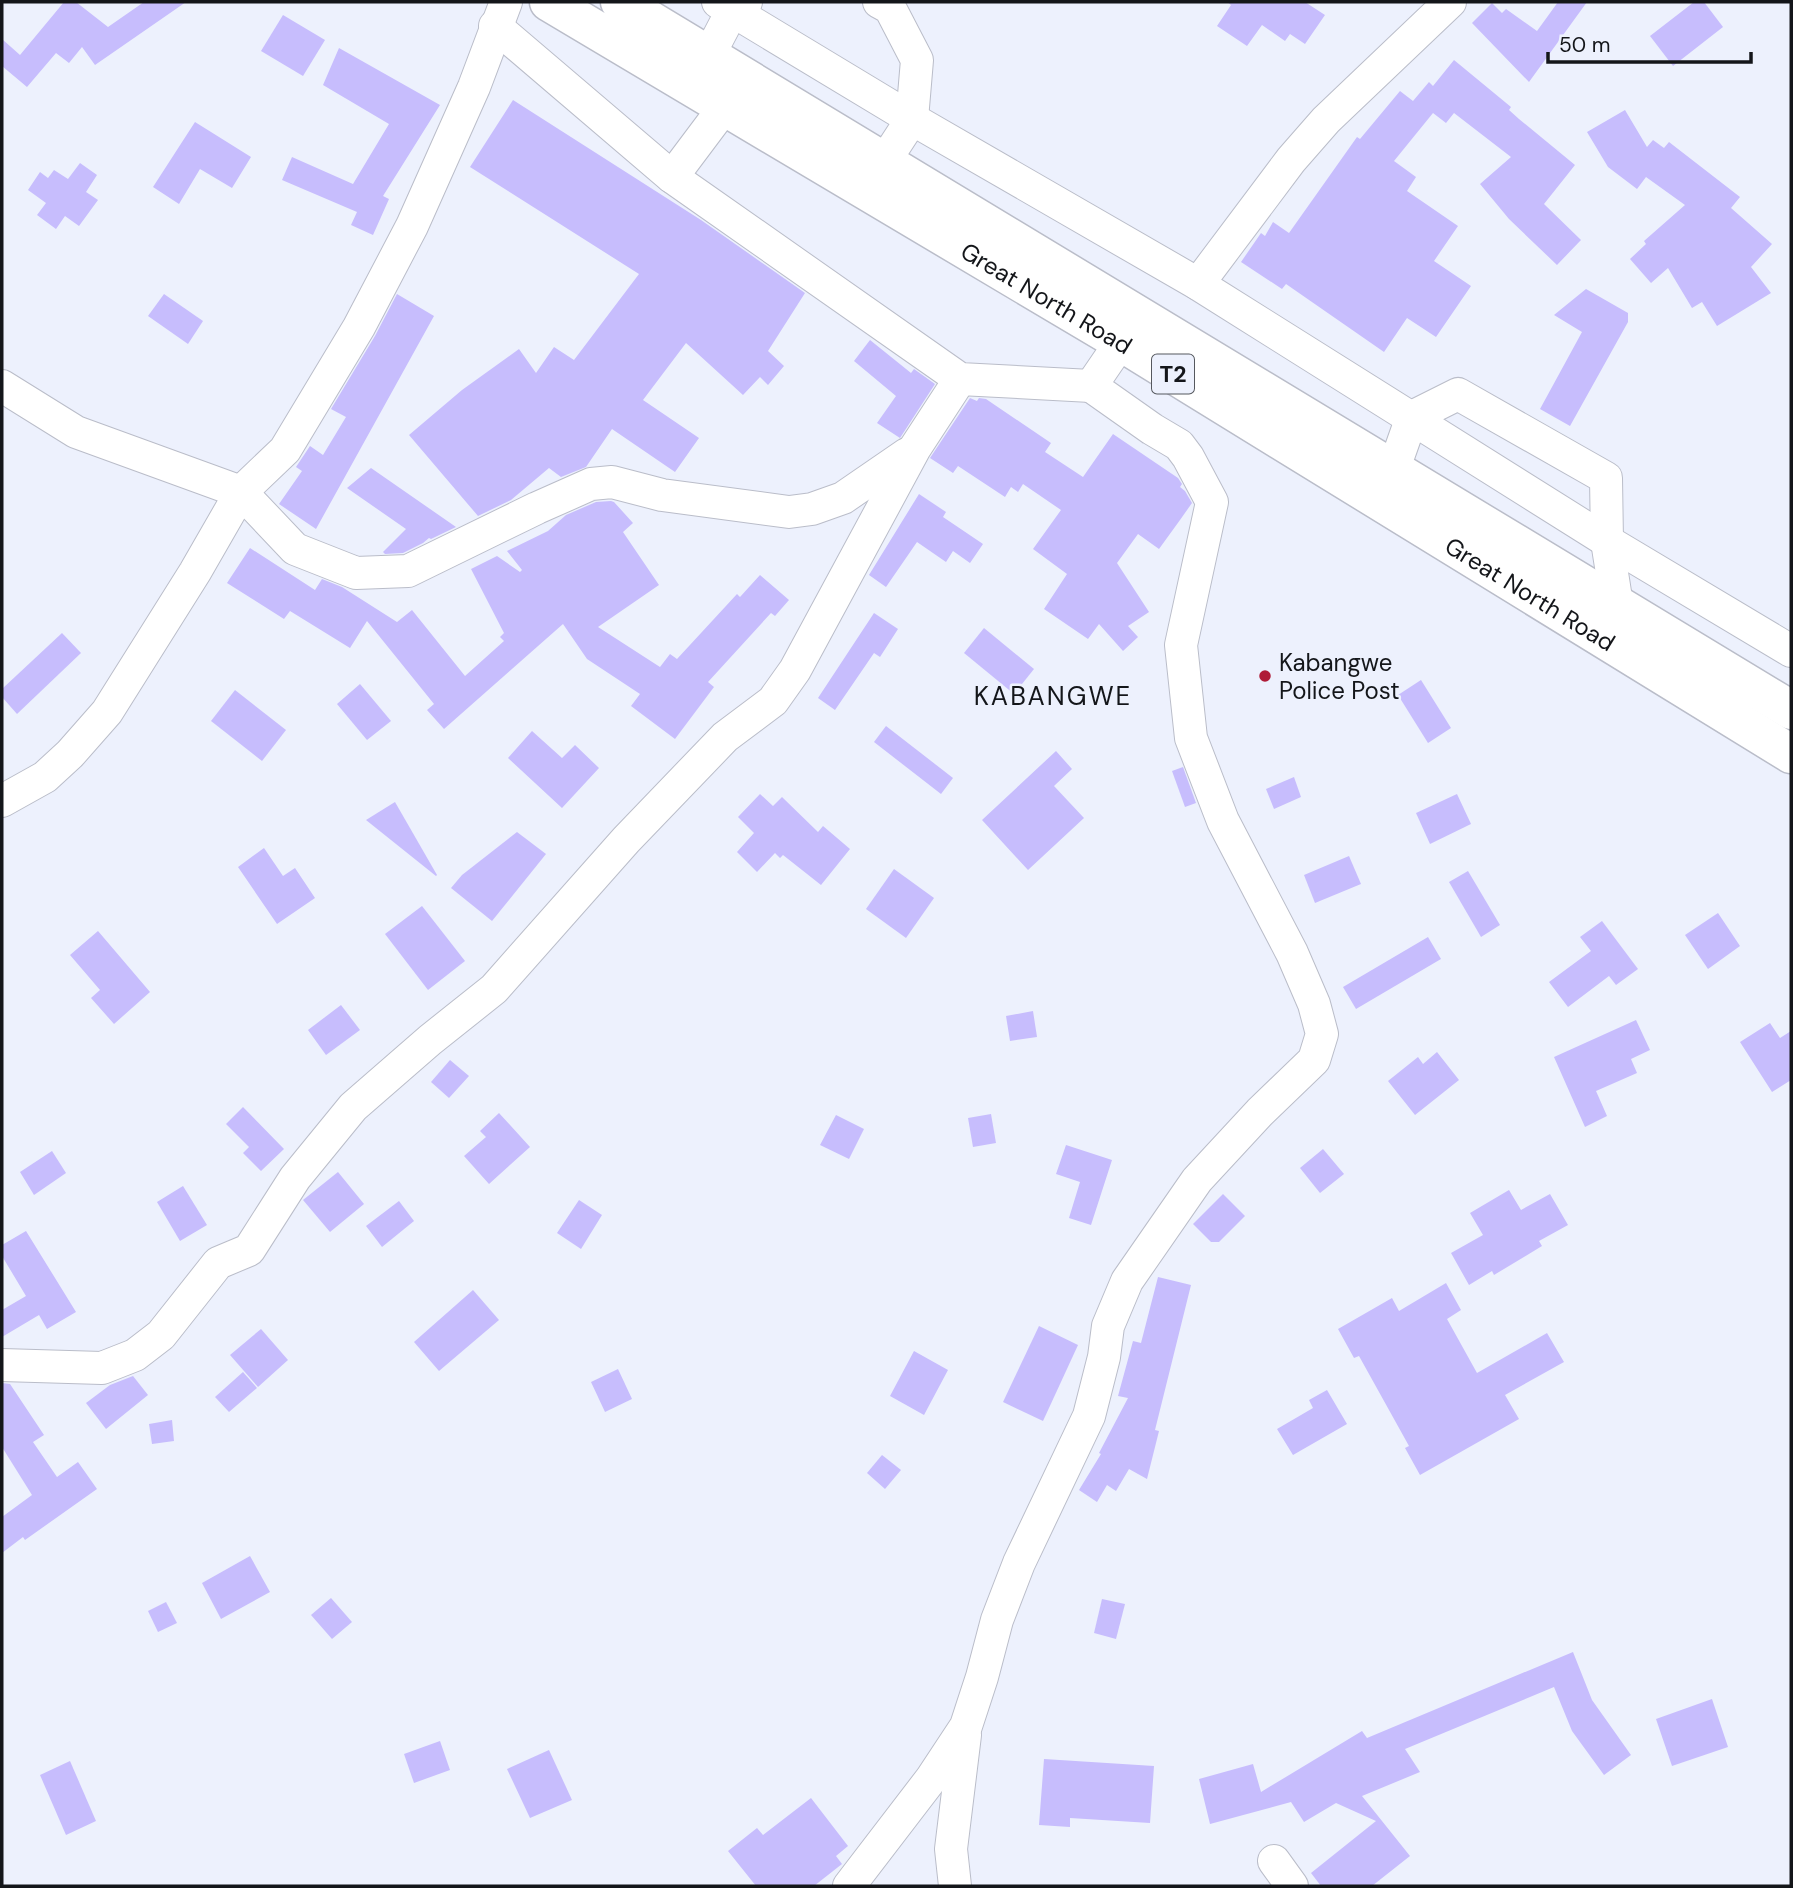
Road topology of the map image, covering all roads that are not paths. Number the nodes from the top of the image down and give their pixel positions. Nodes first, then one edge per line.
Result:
1 (549, 2) edge
2 (620, 2) edge
3 (878, 2) edge
4 (1450, 2) edge
5 (732, 5) edge
6 (501, 14) edge
7 (708, 57) junction
8 (726, 105) junction
9 (912, 119) junction
10 (884, 162) junction
11 (672, 177) junction
12 (1198, 284) junction
13 (1121, 342) junction
14 (960, 379) junction
15 (2, 386) edge
16 (1091, 386) junction
17 (1412, 417) junction
18 (915, 448) junction
19 (1393, 471) junction
20 (241, 492) junction
21 (1607, 541) junction
22 (1617, 605) junction
23 (1791, 652) edge
24 (1791, 710) edge
25 (1791, 754) edge
26 (2, 801) edge
27 (2, 1364) edge
28 (966, 1726) junction
29 (1274, 1861) dead end
30 (849, 1886) edge
31 (954, 1886) edge
32 (1292, 1886) edge

1 - 8 main road, Great North Road / T2
2 - 7 main road, Great North Road / T2
3 - 9 street
4 - 12 street
5 - 7 street
5 - 9 street
6 - 11 street
6 - 20 street
7 - 10 main road, Great North Road / T2
8 - 11 street
8 - 13 main road, Great North Road / T2
9 - 10 street
9 - 12 street
10 - 19 main road, Great North Road / T2
11 - 14 street
12 - 17 street
13 - 16 street
13 - 25 main road, Great North Road / T2
14 - 16 street
14 - 18 street
15 - 20 street
16 - 28 street
17 - 19 street
17 - 21 street
17 - 21 street
18 - 20 street
18 - 27 street
19 - 22 main road, Great North Road / T2
20 - 26 street
21 - 22 street
21 - 23 street
22 - 24 main road, Great North Road / T2
28 - 30 street
28 - 31 street
29 - 32 street

